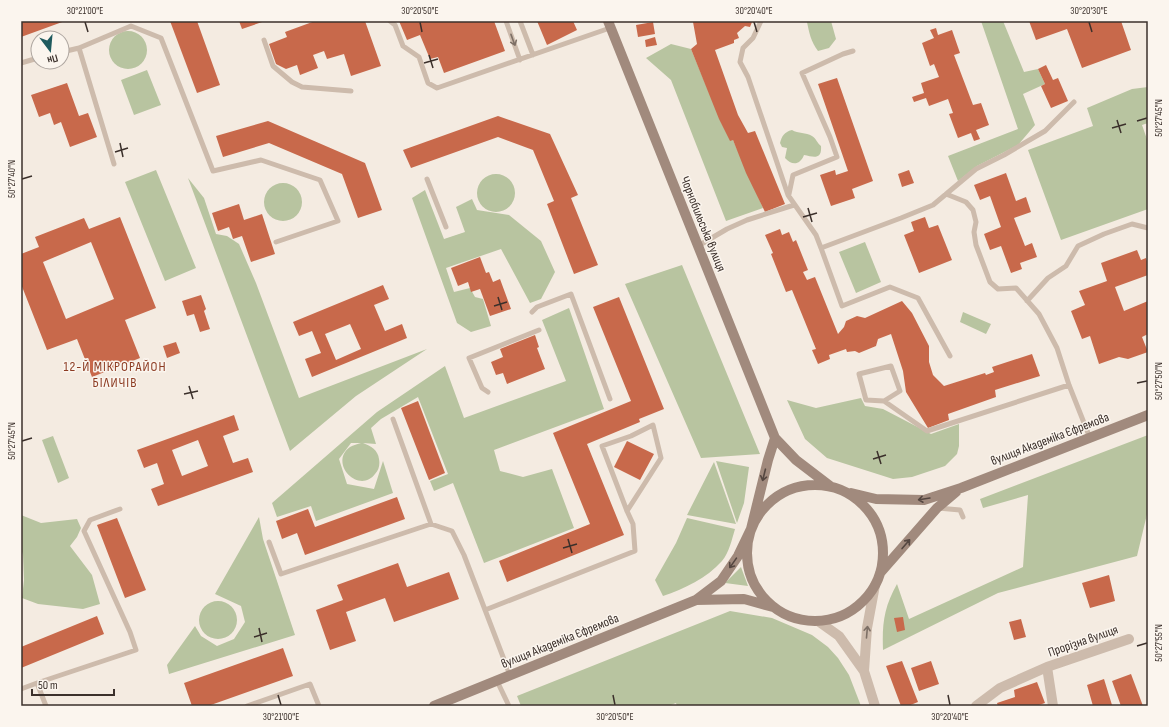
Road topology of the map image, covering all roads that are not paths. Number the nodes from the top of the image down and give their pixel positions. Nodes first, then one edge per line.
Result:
1 (390, 21) edge
2 (506, 21) edge
3 (520, 21) edge
4 (761, 21) edge
5 (609, 25) edge
6 (264, 40) dead end
7 (80, 48) junction
8 (70, 50) edge
9 (853, 51) dead end
10 (533, 55) junction
11 (520, 60) junction
12 (351, 91) dead end
13 (1074, 102) dead end
14 (114, 164) dead end
15 (427, 179) dead end
16 (946, 194) junction
17 (788, 195) junction
18 (794, 205) junction
19 (446, 227) dead end
20 (1148, 228) edge
21 (276, 242) dead end
22 (698, 246) junction
23 (821, 248) junction
24 (1027, 300) junction
25 (532, 312) dead end
26 (539, 330) dead end
27 (950, 356) dead end
28 (1069, 385) junction
29 (488, 392) dead end
30 (610, 399) dead end
31 (884, 401) junction
32 (1148, 415) edge
33 (393, 418) dead end
34 (775, 438) junction
35 (1090, 438) junction
36 (830, 486) junction
37 (961, 488) junction
38 (847, 492) junction
39 (937, 508) junction
40 (120, 509) dead end
41 (627, 512) junction
42 (963, 517) dead end
43 (430, 524) junction
44 (751, 529) junction
45 (269, 542) dead end
46 (880, 573) junction
47 (875, 585) junction
48 (696, 600) junction
49 (774, 607) junction
50 (485, 610) junction
51 (818, 621) junction
52 (1129, 639) dead end
53 (1046, 667) junction
54 (864, 671) junction
55 (510, 675) junction
56 (497, 681) junction
57 (37, 683) junction
58 (21, 689) edge
59 (46, 706) edge
60 (247, 706) edge
61 (319, 706) edge
62 (434, 706) edge
63 (509, 706) edge
64 (875, 706) edge
65 (976, 706) edge
66 (1053, 706) edge

1 - 11 lane
2 -> 11 lane
3 - 10 lane
4 - 17 lane
5 - 10 lane
5 - 22 main road, Чорнобильська вулиця
6 - 12 lane
7 - 8 lane
7 - 14 lane
7 - 21 lane
9 - 17 lane
10 - 11 lane
13 - 16 lane
15 - 19 lane
16 - 23 lane
16 - 24 lane
17 - 18 lane
18 - 22 lane
18 - 23 lane
20 - 24 lane
22 - 34 main road, Чорнобильська вулиця
23 - 27 lane
24 - 28 lane
25 - 30 lane
26 - 29 lane
28 - 31 lane
28 - 35 lane
31 - 31 lane
32 - 35 main road, вулиця Академіка Єфремова
33 - 43 lane
34 - 36 main road, Чорнобильська вулиця
34 -> 44 main road
35 - 37 main road, вулиця Академіка Єфремова
36 - 38 main road
36 - 44 main road
37 -> 38 main road, вулиця Академіка Єфремова
37 - 39 main road, вулиця Академіка Єфремова
38 - 46 main road
39 - 42 lane
46 -> 39 main road, вулиця Академіка Єфремова
40 - 57 lane
41 - 41 lane
41 - 50 lane
43 - 45 lane
43 - 50 lane
44 -> 48 main road, вулиця Академіка Єфремова
44 - 49 main road
46 - 47 main road
47 - 51 main road
54 -> 47 street
48 - 49 main road, вулиця Академіка Єфремова
48 - 55 main road, вулиця Академіка Єфремова
49 - 51 main road
50 - 55 lane
51 - 54 street
52 - 53 street, Прорізна вулиця
53 - 65 street, Прорізна вулиця
53 - 66 street, Прорізна вулиця
54 - 64 street
55 - 56 main road, вулиця Академіка Єфремова
56 - 62 main road, вулиця Академіка Єфремова
56 - 63 lane
57 - 58 lane
57 - 59 lane
60 - 61 lane

